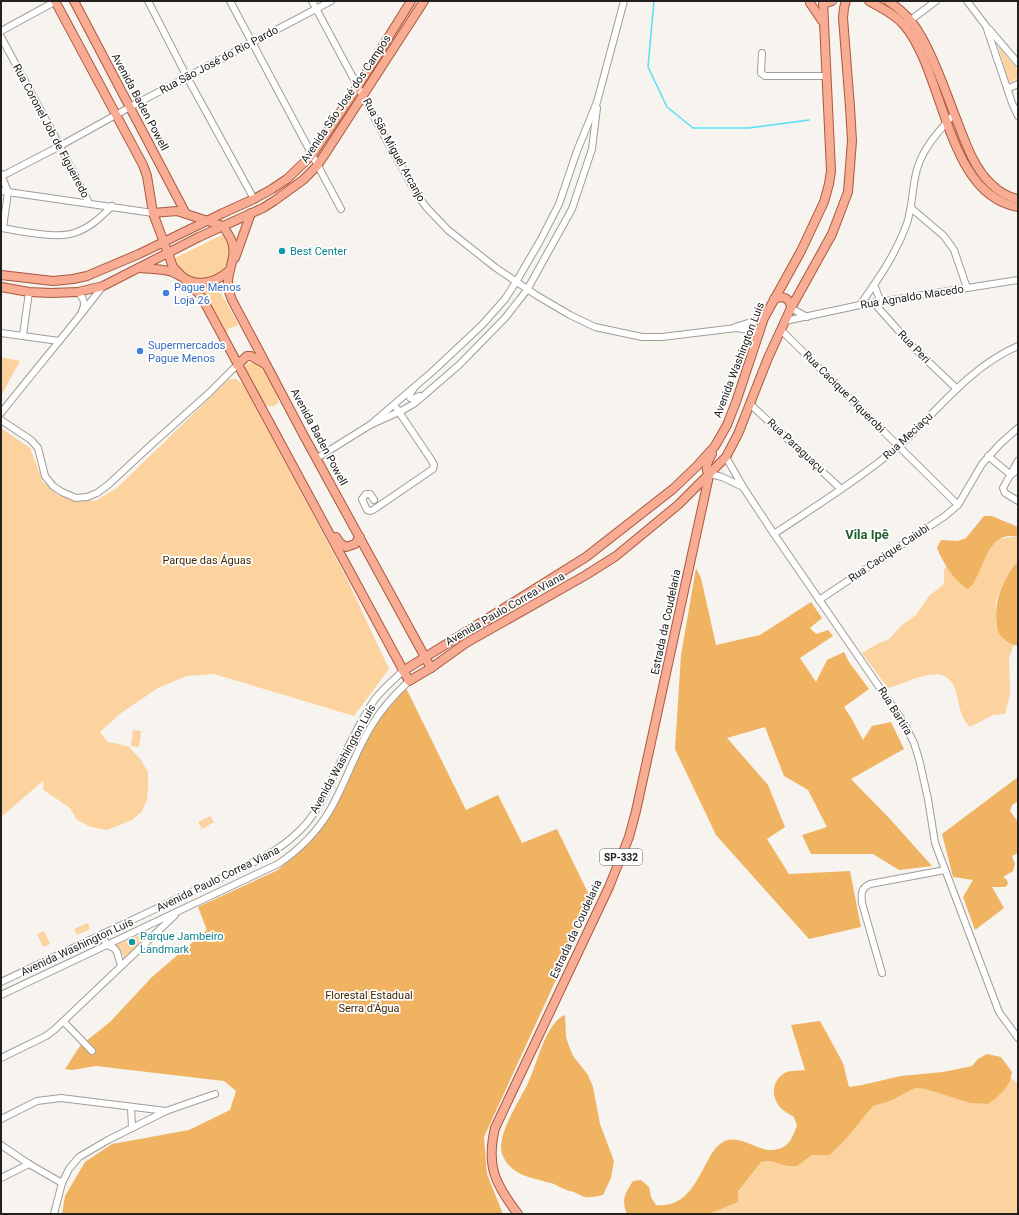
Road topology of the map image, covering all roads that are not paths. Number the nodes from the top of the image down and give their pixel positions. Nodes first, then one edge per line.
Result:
1 (55, 1) edge
2 (74, 1) edge
3 (148, 1) edge
4 (230, 1) edge
5 (312, 1) edge
6 (331, 1) edge
7 (410, 1) edge
8 (424, 1) edge
9 (624, 1) edge
10 (832, 1) edge
11 (846, 1) edge
12 (869, 1) edge
13 (888, 1) edge
14 (936, 1) edge
15 (967, 1) edge
16 (809, 2) edge
17 (823, 3) edge
18 (316, 9) junction
19 (908, 23) junction
20 (824, 24) junction
21 (986, 26) junction
22 (1, 31) edge
23 (1, 37) edge
24 (252, 42) junction
25 (762, 54) dead end
26 (1018, 63) edge
27 (827, 76) junction
28 (186, 77) junction
29 (1018, 84) edge
30 (358, 86) junction
31 (1007, 89) junction
32 (363, 96) junction
33 (597, 102) junction
34 (130, 107) junction
35 (954, 114) junction
36 (115, 115) junction
37 (1018, 116) edge
38 (947, 121) junction
39 (60, 146) junction
40 (577, 151) junction
41 (312, 155) junction
42 (317, 166) junction
43 (1, 175) edge
44 (581, 185) junction
45 (1, 191) edge
46 (8, 192) junction
47 (1018, 199) edge
48 (254, 200) junction
49 (89, 203) junction
50 (112, 206) junction
51 (1018, 207) edge
52 (910, 208) junction
53 (341, 209) dead end
54 (153, 212) junction
55 (251, 213) junction
56 (186, 214) junction
57 (208, 220) junction
58 (223, 226) junction
59 (2, 228) edge
60 (163, 242) junction
61 (168, 252) junction
62 (141, 268) junction
63 (230, 271) junction
64 (3, 275) edge
65 (182, 277) junction
66 (1018, 280) edge
67 (516, 282) junction
68 (874, 284) junction
69 (1, 285) edge
70 (103, 286) junction
71 (967, 288) junction
72 (527, 290) junction
73 (30, 292) junction
74 (78, 292) junction
75 (774, 299) junction
76 (881, 302) junction
77 (874, 303) junction
78 (860, 305) junction
79 (792, 308) junction
80 (807, 317) junction
81 (764, 318) junction
82 (785, 321) junction
83 (73, 326) junction
84 (729, 328) junction
85 (781, 330) junction
86 (1, 332) edge
87 (23, 335) junction
88 (758, 335) junction
89 (59, 341) junction
90 (1018, 346) edge
91 (237, 364) junction
92 (268, 366) junction
93 (418, 382) junction
94 (433, 387) junction
95 (957, 389) junction
96 (393, 404) junction
97 (750, 404) junction
98 (399, 412) junction
99 (1, 413) edge
100 (1, 420) edge
101 (370, 425) junction
102 (1018, 428) edge
103 (715, 446) junction
104 (900, 446) junction
105 (988, 456) junction
106 (726, 457) junction
107 (317, 458) junction
108 (1018, 461) edge
109 (1018, 469) edge
110 (710, 474) junction
111 (1011, 475) junction
112 (743, 487) junction
113 (694, 489) junction
114 (841, 489) junction
115 (374, 500) dead end
116 (1018, 501) edge
117 (703, 502) junction
118 (314, 505) junction
119 (958, 505) junction
120 (774, 534) junction
121 (360, 536) junction
122 (819, 600) junction
123 (425, 656) junction
124 (431, 668) junction
125 (403, 671) junction
126 (409, 681) junction
127 (945, 870) junction
128 (179, 911) junction
129 (102, 935) junction
130 (107, 945) junction
131 (121, 966) junction
132 (882, 973) dead end
133 (1, 982) edge
134 (1, 995) edge
135 (64, 1022) junction
136 (1018, 1038) edge
137 (92, 1051) dead end
138 (1, 1058) edge
139 (215, 1094) dead end
140 (131, 1107) junction
141 (166, 1111) junction
142 (1, 1119) edge
143 (132, 1128) junction
144 (1, 1145) edge
145 (29, 1164) junction
146 (1, 1178) edge
147 (62, 1183) junction
148 (54, 1214) edge
149 (518, 1214) edge

1 - 22 street
1 - 36 main road
2 - 34 main road, Avenida Baden Powell
3 - 28 street
4 - 24 street
5 - 18 street, Rua São Miguel Arcanjo
6 - 18 street, Rua São José do Rio Pardo
7 - 30 main road, Avenida São José dos Campos
8 - 32 main road, Avenida São José dos Campos
9 - 33 street
10 - 17 main road
11 - 79 main road
12 - 19 main road
13 - 19 main road
14 - 19 street
15 - 21 street
16 - 17 street
16 - 20 main road
17 - 20 main road, Avenida Washington Luis
18 - 24 street, Rua São José do Rio Pardo
18 - 30 street, Rua São Miguel Arcanjo
19 - 35 main road
19 - 38 main road
20 - 27 main road, Avenida Washington Luis
21 - 26 street
21 - 31 street
23 - 39 street, Rua Coronel Job de Figueiredo
24 - 28 street, Rua São José do Rio Pardo
24 - 41 street
25 - 27 street
27 - 75 main road, Avenida Washington Luis
28 - 34 street, Rua São José do Rio Pardo
28 - 48 street
29 - 31 street
30 - 32 street, Rua São Miguel Arcanjo
30 - 41 main road, Avenida São José dos Campos
31 - 37 street
32 - 42 main road, Avenida São José dos Campos
32 - 67 street, Rua São Miguel Arcanjo
33 - 40 street
33 - 44 street
34 - 36 street, Rua São José do Rio Pardo
34 - 56 main road, Avenida Baden Powell
35 - 38 street
35 - 47 main road
36 - 39 street, Rua São José do Rio Pardo
36 - 54 main road
38 - 51 main road
38 - 52 street
39 - 43 street, Rua São José do Rio Pardo
39 - 49 street, Rua Coronel Job de Figueiredo
40 - 44 street
40 - 67 street
41 - 42 street
41 - 48 main road, Avenida São José dos Campos
42 - 53 street
42 - 55 main road, Avenida São José dos Campos
43 - 46 street
44 - 72 street
45 - 46 street
46 - 49 street
46 - 59 street
48 - 57 main road, Avenida São José dos Campos
49 - 50 street
50 - 54 street
50 - 59 street
52 - 68 street
52 - 71 street
54 - 56 main road
54 - 60 main road
55 - 58 main road, Avenida São José dos Campos
55 - 63 main road
56 - 57 main road
57 - 58 main road
57 - 60 main road, Avenida São José dos Campos
58 - 61 main road, Avenida São José dos Campos
58 - 63 main road, Avenida Baden Powell
60 - 61 main road
60 - 64 main road, Avenida São José dos Campos
61 - 62 main road, Avenida São José dos Campos
61 - 65 main road
62 - 65 main road
62 - 70 main road, Avenida São José dos Campos
63 - 65 main road
63 - 92 main road, Avenida Baden Powell
64 - 69 main road
65 - 91 main road
66 - 71 street, Rua Agnaldo Macedo
67 - 72 street, Rua São Miguel Arcanjo
67 - 93 street
68 - 76 street
68 - 78 street
69 - 73 main road, Avenida São José dos Campos
70 - 74 main road, Avenida São José dos Campos
70 - 83 street
71 - 76 street, Rua Agnaldo Macedo
72 - 84 street, Rua São Miguel Arcanjo
72 - 94 street
73 - 74 main road, Avenida São José dos Campos
73 - 87 street
74 - 83 street
75 - 79 main road
75 - 81 main road, Avenida Washington Luis
76 - 77 street, Rua Agnaldo Macedo
77 - 78 street, Rua Agnaldo Macedo
77 - 95 street, Rua Peri
78 - 80 street, Rua Agnaldo Macedo
79 - 80 street
79 - 82 main road
80 - 82 street, Rua Agnaldo Macedo
81 - 84 street, Rua São Miguel Arcanjo
81 - 88 main road, Avenida Washington Luis
82 - 85 main road
83 - 89 street
84 - 88 street, Rua São Miguel Arcanjo
85 - 97 main road
85 - 104 street, Rua Cacique Piquerobi
86 - 87 street
87 - 89 street
88 - 103 main road, Avenida Washington Luis
89 - 99 street
90 - 95 street, Rua Meciaçu
91 - 92 main road
91 - 100 street
91 - 118 main road
92 - 107 main road, Avenida Baden Powell
93 - 94 street
93 - 96 street
94 - 98 street
95 - 104 street, Rua Meciaçu
96 - 98 street
96 - 101 street
97 - 106 main road
97 - 114 street, Rua Paraguaçu
98 - 101 street
98 - 115 street
101 - 107 street
102 - 105 street
103 - 110 main road, Estrada da Coudelaria
103 - 123 main road, Avenida Washington Luis
104 - 114 street, Rua Meciaçu
104 - 119 street, Rua Cacique Piquerobi
105 - 111 street
105 - 119 street
106 - 110 main road
106 - 112 street, Rua Bartira
107 - 121 main road, Avenida Baden Powell
108 - 111 street
109 - 111 street
110 - 112 street
110 - 113 main road, Avenida Paulo Correa Viana
110 - 117 main road, Estrada da Coudelaria / SP-332
111 - 116 street
112 - 120 street, Rua Bartira
113 - 117 main road
113 - 124 main road, Avenida Paulo Correa Viana
114 - 120 street, Rua Meciaçu
117 - 149 main road, Estrada da Coudelaria / SP-332
118 - 121 main road
118 - 125 main road
119 - 122 street, Rua Cacique Caiubi
120 - 122 street, Rua Bartira
121 - 123 main road, Avenida Baden Powell
122 - 127 street, Rua Bartira
123 - 124 main road, Avenida Baden Powell
123 - 125 main road, Avenida Washington Luis
124 - 126 main road, Avenida Paulo Correa Viana
125 - 126 main road
125 - 129 street, Avenida Washington Luís
126 - 128 street, Avenida Paulo Correa Viana
127 - 132 street
127 - 136 street, Rua Bartira
128 - 130 street, Avenida Paulo Correa Viana
128 - 131 street
129 - 130 street
129 - 133 street, Avenida Washington Luís
130 - 131 street
130 - 134 street, Avenida Paulo Correa Viana
131 - 135 street
135 - 137 street
135 - 138 street
139 - 141 street
140 - 141 street
140 - 142 street
140 - 143 street
141 - 143 street
143 - 147 street
144 - 145 street
145 - 146 street
145 - 147 street
147 - 148 street

